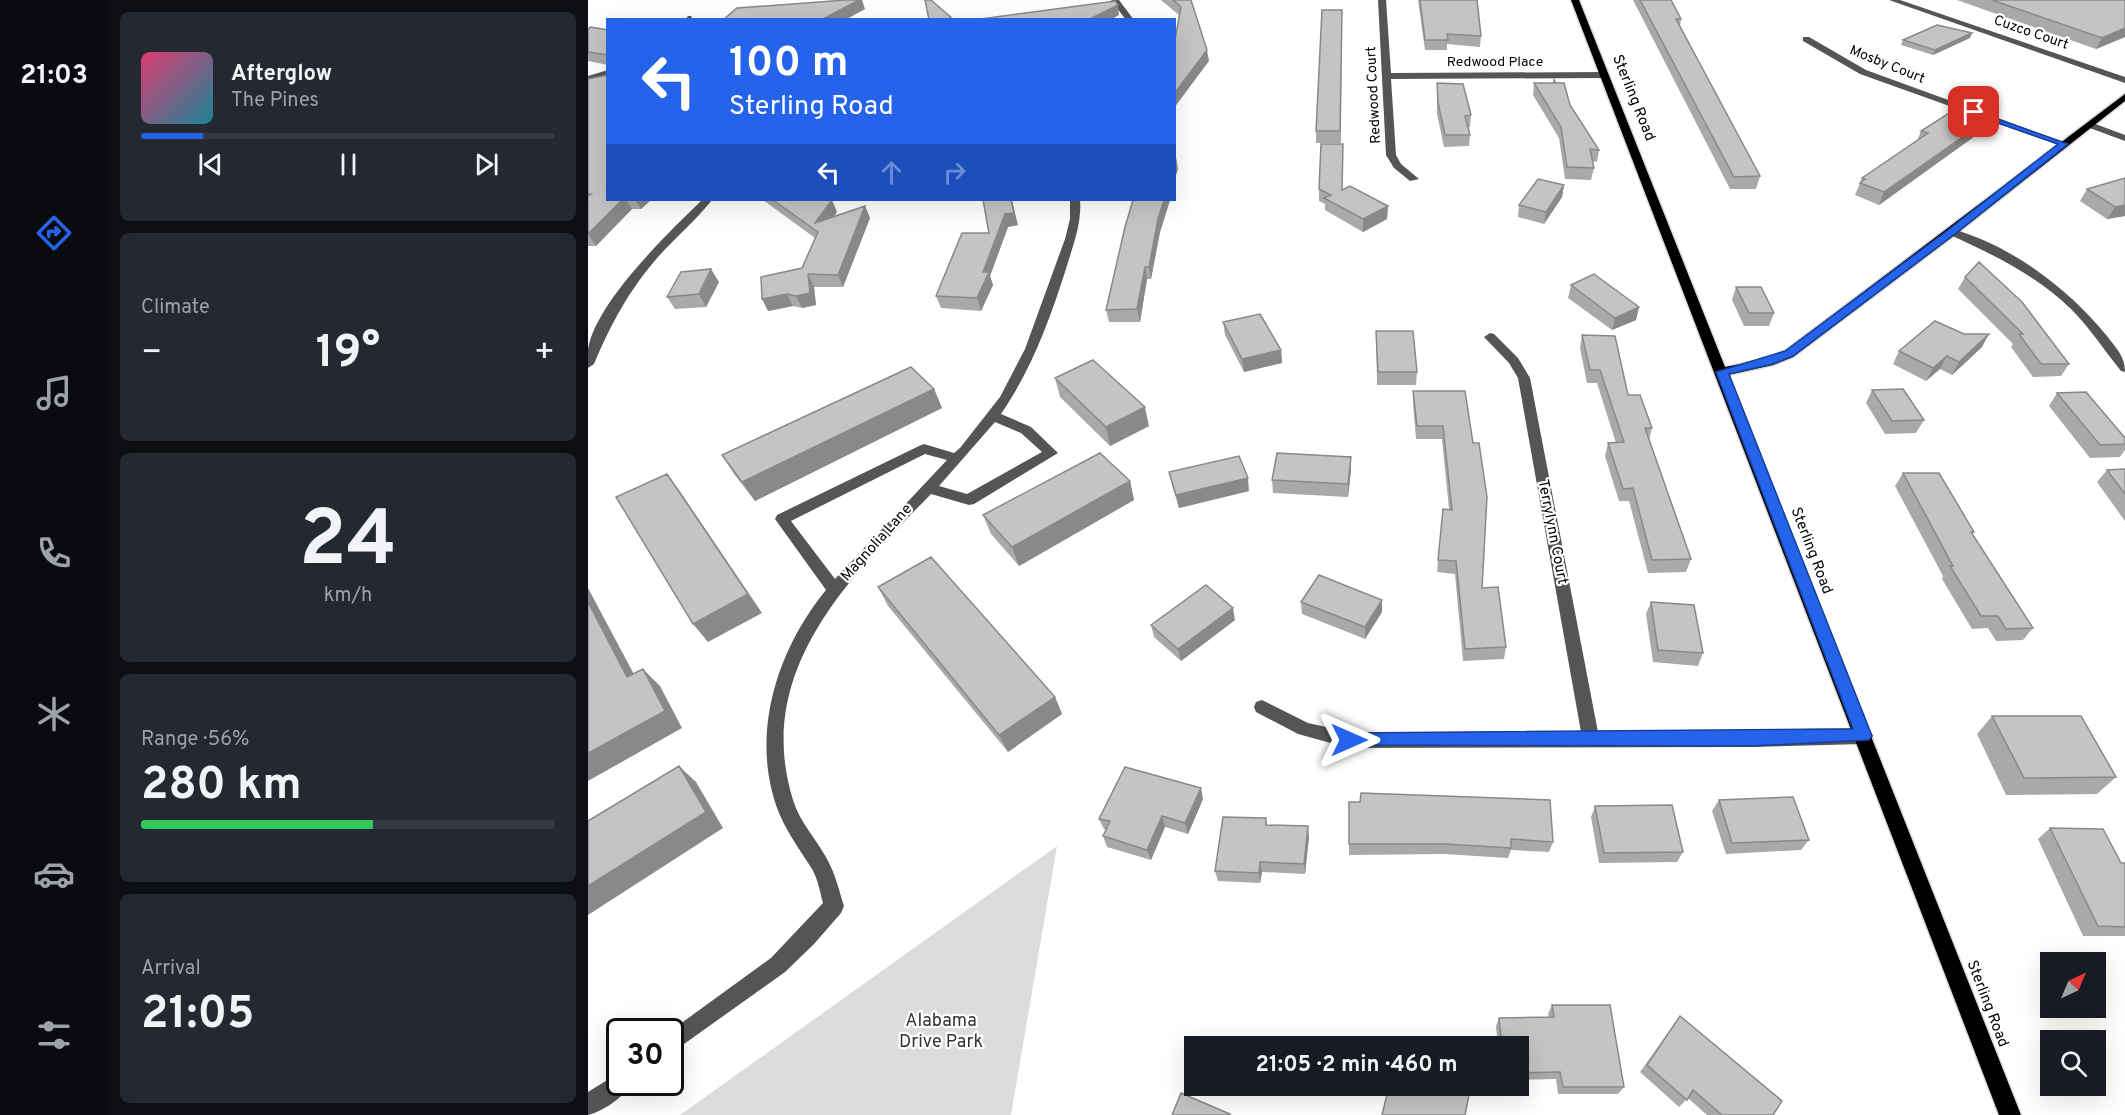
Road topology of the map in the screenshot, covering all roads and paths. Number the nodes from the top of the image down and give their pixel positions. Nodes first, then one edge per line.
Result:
1 (1115, 0) edge
2 (1382, 0) edge
3 (1575, 0) edge
4 (1893, 0) edge
5 (1129, 18) edge
6 (1806, 39) dead end
7 (606, 73) edge
8 (1605, 75) junction
9 (1386, 76) junction
10 (588, 79) edge
11 (2125, 80) edge
12 (2125, 97) edge
13 (2090, 125) junction
14 (2125, 138) edge
15 (2064, 144) junction
16 (1414, 179) dead end
17 (706, 201) edge
18 (1075, 201) edge
19 (1952, 232) junction
20 (1490, 337) dead end
21 (588, 364) edge
22 (2125, 368) edge
23 (1722, 372) junction
24 (993, 416) junction
25 (956, 458) junction
26 (927, 488) junction
27 (835, 591) junction
28 (1262, 707) dead end
29 (1864, 736) junction
30 (1591, 739) junction
31 (684, 1034) edge
32 (606, 1093) edge
33 (588, 1105) edge
34 (2010, 1115) edge

1 - 5 street
2 - 9 street, Redwood Court
3 - 8 main road, Sterling Road
4 - 11 street, Cuzco Court
6 - 15 street, Mosby Court
7 - 10 street
8 - 9 street, Redwood Place
8 - 23 main road, Sterling Road
9 - 16 street, Redwood Court
12 - 13 main road
13 - 14 street
13 - 15 main road
15 - 19 main road
17 - 21 street
18 - 24 street, Magnolia Lane
19 - 22 street
19 - 23 main road
20 - 30 street, Terrylynn Court
23 - 29 main road, Sterling Road
24 - 25 street, Magnolia Lane
24 - 26 street
25 - 26 street, Magnolia Lane
25 - 27 street
26 - 27 street, Magnolia Lane
27 - 31 street, Magnolia Lane
28 - 30 street
29 - 30 street
29 - 34 main road, Sterling Road
32 - 33 street

